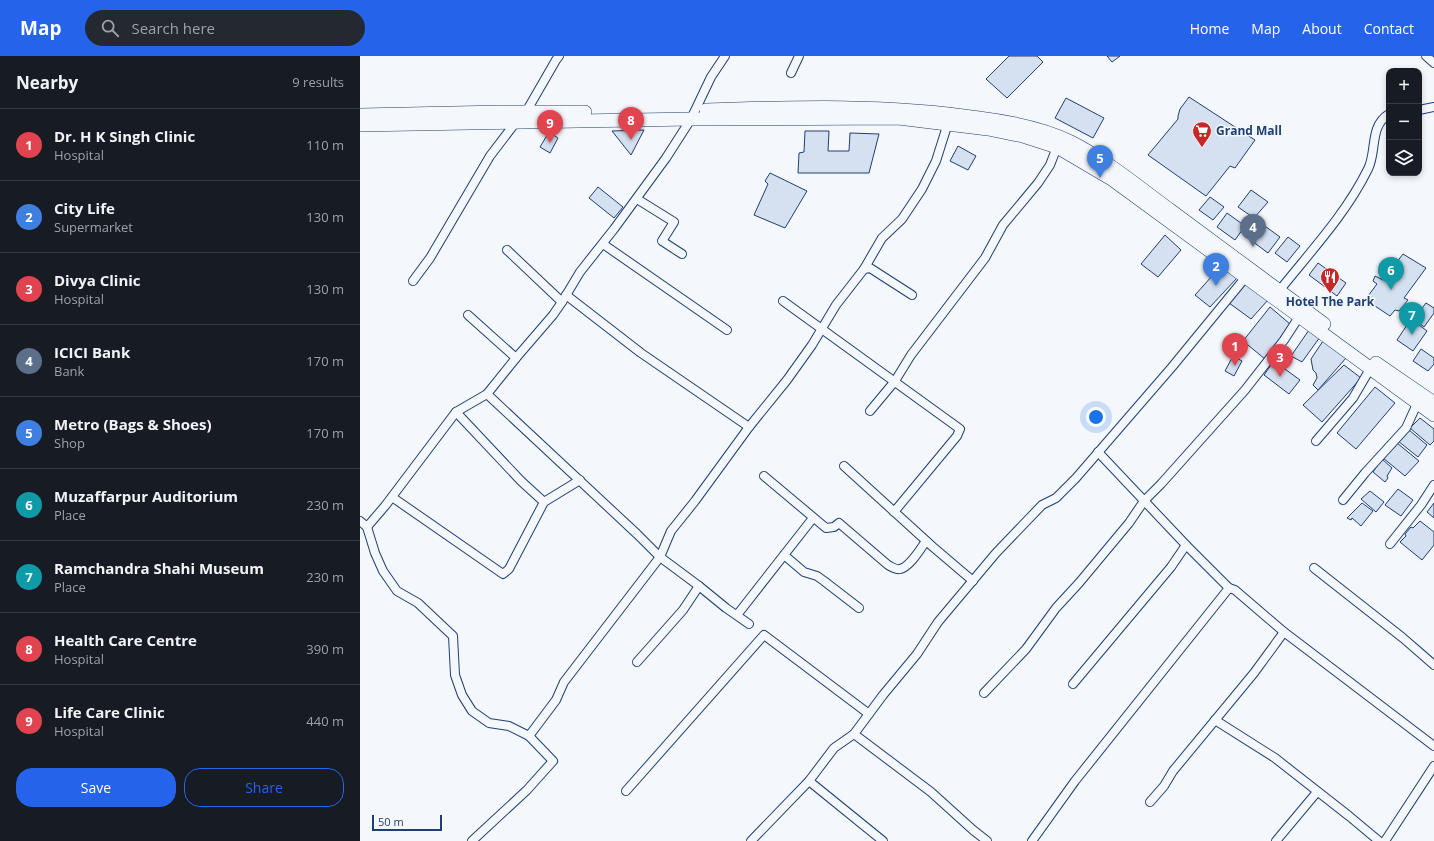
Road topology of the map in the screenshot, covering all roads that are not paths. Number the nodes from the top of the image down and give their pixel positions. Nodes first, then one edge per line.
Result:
1 (559, 56) edge
2 (725, 56) edge
3 (799, 56) edge
4 (1426, 56) edge
5 (1434, 63) edge
6 (791, 73) dead end
7 (1434, 107) edge
8 (1422, 109) edge
9 (526, 112) junction
10 (692, 114) junction
11 (360, 115) edge
12 (1386, 117) edge
13 (516, 122) junction
14 (948, 124) junction
15 (360, 126) edge
16 (1057, 147) junction
17 (637, 199) junction
18 (603, 244) junction
19 (506, 250) dead end
20 (682, 254) dead end
21 (864, 269) junction
22 (1245, 278) junction
23 (413, 281) dead end
24 (1279, 290) junction
25 (912, 295) dead end
26 (564, 298) junction
27 (783, 301) dead end
28 (468, 314) dead end
29 (1299, 317) junction
30 (727, 330) dead end
31 (821, 330) junction
32 (516, 358) junction
33 (1370, 370) junction
34 (895, 381) junction
35 (487, 394) junction
36 (1434, 403) edge
37 (1418, 404) junction
38 (870, 411) dead end
39 (456, 412) junction
40 (1434, 415) edge
41 (749, 427) junction
42 (1316, 441) dead end
43 (1098, 452) junction
44 (844, 466) dead end
45 (764, 476) dead end
46 (580, 480) junction
47 (1434, 485) edge
48 (392, 496) junction
49 (1343, 500) dead end
50 (1144, 501) junction
51 (544, 502) junction
52 (894, 512) junction
53 (813, 518) junction
54 (360, 521) edge
55 (367, 527) junction
56 (926, 541) junction
57 (1390, 544) dead end
58 (1186, 545) junction
59 (784, 556) junction
60 (660, 557) junction
61 (1314, 568) dead end
62 (973, 581) junction
63 (699, 586) junction
64 (1229, 588) junction
65 (859, 608) dead end
66 (737, 616) junction
67 (749, 624) dead end
68 (1284, 632) junction
69 (637, 662) dead end
70 (1434, 665) edge
71 (1073, 684) dead end
72 (984, 693) dead end
73 (869, 714) junction
74 (1215, 720) junction
75 (854, 734) junction
76 (529, 736) junction
77 (1434, 746) edge
78 (1434, 766) edge
79 (809, 781) junction
80 (626, 791) dead end
81 (1317, 792) junction
82 (1150, 802) dead end
83 (472, 841) edge
84 (751, 841) edge
85 (883, 841) edge
86 (987, 841) edge
87 (1032, 841) edge
88 (1276, 841) edge
89 (1379, 841) edge
90 (1385, 841) edge

1 - 9 street
2 - 10 street
3 - 6 street
4 - 5 street
7 - 8 street
9 - 10 main road
9 - 11 main road
10 - 13 main road
10 - 14 main road
10 - 17 street
10 - 24 main road
12 - 24 street
13 - 15 main road
13 - 23 street
14 - 16 main road
14 - 21 street
16 - 22 main road
16 - 34 street
17 - 18 street
17 - 20 street
18 - 26 street
18 - 30 street
19 - 26 street
21 - 25 street
21 - 31 street
22 - 29 main road
22 - 43 street
24 - 36 main road
26 - 32 street
26 - 41 street
27 - 31 street
28 - 32 street
29 - 33 main road
29 - 50 street
31 - 34 street
31 - 41 street
32 - 35 street
33 - 37 main road
33 - 42 street
34 - 38 street
34 - 52 street
35 - 39 street
35 - 46 street
37 - 40 main road
37 - 49 street
39 - 48 street
39 - 51 street
41 - 60 street
43 - 50 street
43 - 62 street
44 - 52 street
45 - 53 street
46 - 51 street
46 - 60 street
47 - 57 street
48 - 51 street
48 - 55 street
50 - 58 street
50 - 72 street
52 - 56 street
53 - 56 street
53 - 59 street
54 - 55 street
55 - 76 street
56 - 62 street
58 - 64 street
58 - 71 street
59 - 65 street
59 - 66 street
60 - 63 street
60 - 76 street
61 - 70 street
62 - 73 street
63 - 66 street
63 - 69 street
64 - 68 street
64 - 87 street
66 - 67 street
68 - 74 street
68 - 77 street
73 - 75 street
73 - 80 street
74 - 81 street
74 - 82 street
75 - 79 street
75 - 86 street
76 - 83 street
78 - 90 street
79 - 84 street
79 - 85 street
81 - 88 street
81 - 89 street

